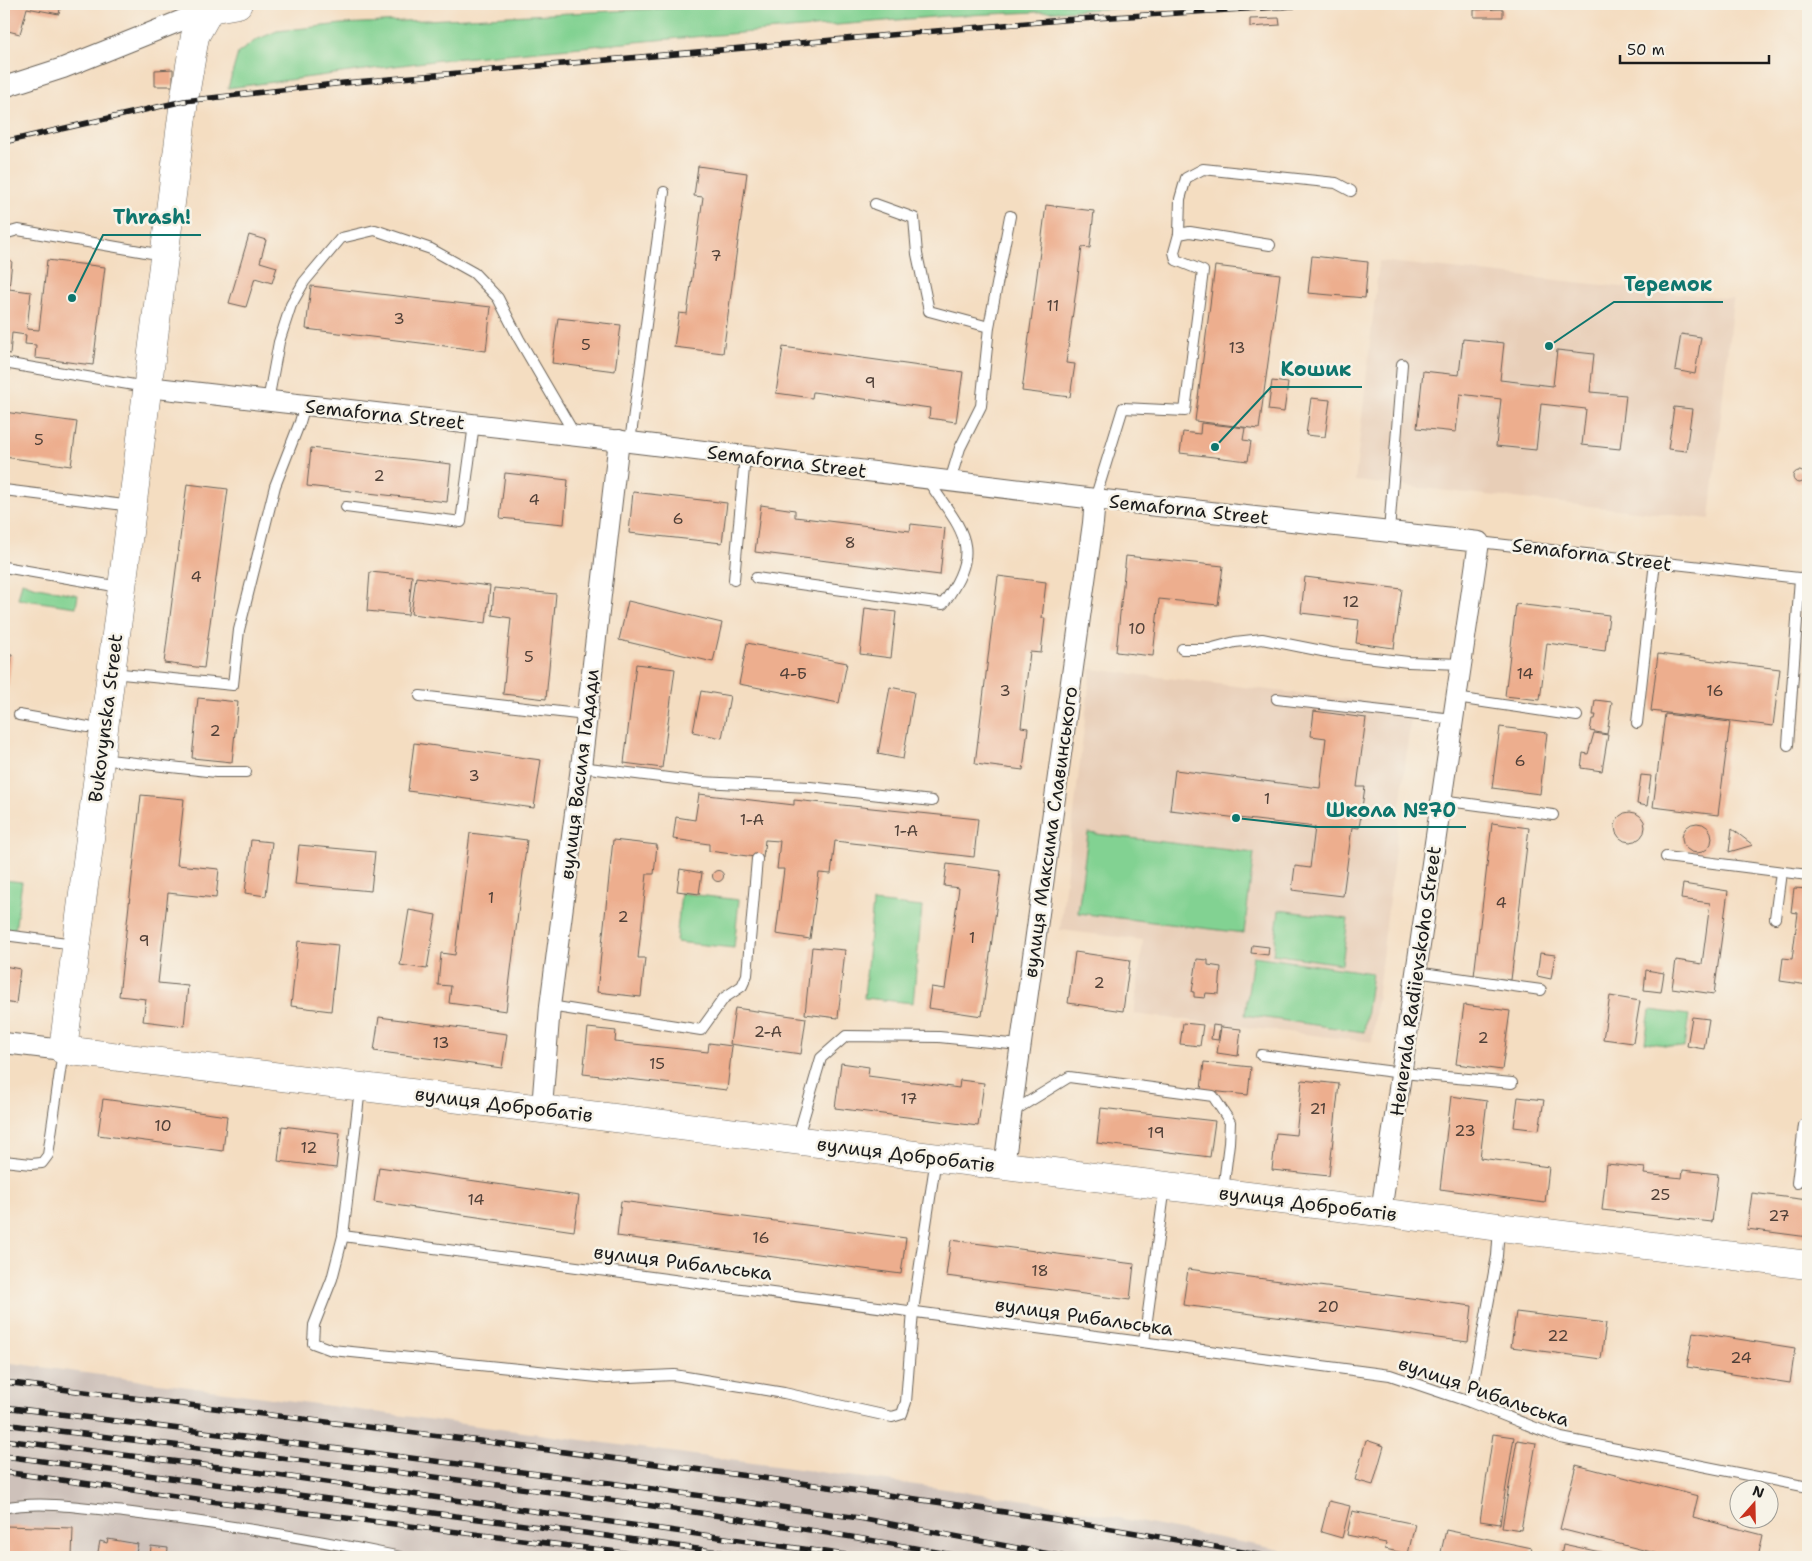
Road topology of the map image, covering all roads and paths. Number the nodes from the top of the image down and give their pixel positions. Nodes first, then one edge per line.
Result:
1 (238, 4) edge
2 (210, 6) edge
3 (4, 88) edge
4 (1351, 191) dead end
5 (664, 192) dead end
6 (876, 204) dead end
7 (1010, 216) dead end
8 (4, 234) edge
9 (1179, 234) junction
10 (1270, 245) dead end
11 (165, 255) junction
12 (989, 327) junction
13 (4, 363) edge
14 (1402, 364) dead end
15 (148, 387) junction
16 (268, 401) junction
17 (305, 405) junction
18 (474, 424) junction
19 (575, 435) junction
20 (625, 441) junction
21 (745, 456) junction
22 (926, 478) junction
23 (950, 481) junction
24 (4, 490) edge
25 (1095, 499) junction
26 (132, 506) junction
27 (346, 507) dead end
28 (1389, 532) junction
29 (1479, 542) junction
30 (1656, 562) junction
31 (4, 567) edge
32 (756, 578) dead end
33 (1804, 579) edge
34 (734, 580) dead end
35 (121, 587) junction
36 (1182, 649) dead end
37 (1461, 664) junction
38 (110, 672) junction
39 (420, 696) dead end
40 (1456, 698) junction
41 (1278, 699) dead end
42 (19, 715) dead end
43 (586, 715) junction
44 (1577, 716) dead end
45 (1453, 719) junction
46 (1637, 723) dead end
47 (88, 728) dead end
48 (1788, 746) dead end
49 (99, 759) junction
50 (581, 767) junction
51 (246, 772) dead end
52 (1441, 800) junction
53 (932, 801) dead end
54 (1553, 815) dead end
55 (1666, 857) dead end
56 (757, 860) dead end
57 (1781, 872) junction
58 (1808, 875) edge
59 (1775, 918) dead end
60 (4, 935) edge
61 (76, 944) junction
62 (1416, 972) junction
63 (1540, 990) dead end
64 (550, 1006) junction
65 (4, 1043) edge
66 (1020, 1044) junction
67 (63, 1050) junction
68 (1261, 1055) dead end
69 (1402, 1073) junction
70 (1512, 1083) dead end
71 (360, 1086) junction
72 (542, 1108) junction
73 (1011, 1113) junction
74 (1808, 1125) edge
75 (797, 1141) junction
76 (936, 1157) junction
77 (4, 1161) edge
78 (1004, 1166) junction
79 (1797, 1184) dead end
80 (1165, 1185) junction
81 (1222, 1192) junction
82 (1381, 1212) junction
83 (1499, 1226) junction
84 (343, 1236) junction
85 (1808, 1265) edge
86 (913, 1311) junction
87 (1144, 1342) junction
88 (1470, 1402) junction
89 (1808, 1487) edge
90 (4, 1508) edge
91 (401, 1557) edge

1 - 2 street
2 - 3 street
2 - 11 street
4 - 9 lane
5 - 20 lane
6 - 12 lane
7 - 12 lane
8 - 11 lane
9 - 10 lane
9 - 25 lane
11 - 15 street
12 - 23 lane
13 - 15 lane
14 - 28 lane
15 - 16 street, Semaforna Street
15 - 26 street, Bukovynska Street
16 - 17 street, Semaforna Street
16 - 19 lane
17 - 18 street, Semaforna Street
17 - 38 lane
18 - 19 street, Semaforna Street
18 - 27 lane
19 - 20 street, Semaforna Street
20 - 21 street, Semaforna Street
20 - 43 street, вулиця Василя Гадади
21 - 22 street, Semaforna Street
21 - 34 lane
22 - 23 street, Semaforna Street
22 - 32 lane
23 - 25 street, Semaforna Street
24 - 26 lane
25 - 28 street, Semaforna Street
25 - 66 street, вулиця Максима Славинського
26 - 35 street, Bukovynska Street
28 - 29 street, Semaforna Street
29 - 30 lane, Semaforna Street
29 - 37 street, Henerala Radiievskoho Street
30 - 33 lane, Semaforna Street
30 - 46 lane
31 - 35 lane
33 - 48 lane
35 - 38 street, Bukovynska Street
36 - 37 lane
37 - 40 street, Henerala Radiievskoho Street
38 - 49 street, Bukovynska Street
39 - 43 lane
40 - 44 lane
40 - 45 street, Henerala Radiievskoho Street
41 - 45 lane
42 - 47 lane
43 - 50 street, вулиця Василя Гадади
45 - 52 street, Henerala Radiievskoho Street
49 - 51 lane
49 - 61 street, Bukovynska Street
50 - 53 lane
50 - 64 street, вулиця Василя Гадади
52 - 54 lane
52 - 62 street, Henerala Radiievskoho Street
55 - 57 lane
56 - 64 lane
57 - 58 lane
57 - 59 lane
60 - 61 lane
61 - 67 street, Bukovynska Street
62 - 63 lane
62 - 69 street, Henerala Radiievskoho Street
64 - 72 street, вулиця Василя Гадади
65 - 67 street, вулиця Добробатів
66 - 73 street, вулиця Максима Славинського
66 - 75 lane
67 - 71 street, вулиця Добробатів
67 - 77 lane
68 - 69 lane
69 - 70 lane
69 - 82 street, Henerala Radiievskoho Street
71 - 72 street, вулиця Добробатів
71 - 84 lane
72 - 75 street, вулиця Добробатів
73 - 78 street, вулиця Максима Славинського
73 - 81 lane
74 - 79 lane
75 - 76 street, вулиця Добробатів
76 - 78 street, вулиця Добробатів
76 - 86 lane
78 - 80 street, вулиця Добробатів
80 - 81 street, вулиця Добробатів
80 - 87 lane
81 - 82 street, вулиця Добробатів
82 - 83 street, вулиця Добробатів
83 - 85 street, вулиця Добробатів
83 - 88 lane
84 - 86 lane, вулиця Рибальська
84 - 86 lane
86 - 87 lane, вулиця Рибальська
87 - 88 lane, вулиця Рибальська
88 - 89 lane, вулиця Рибальська
90 - 91 lane

